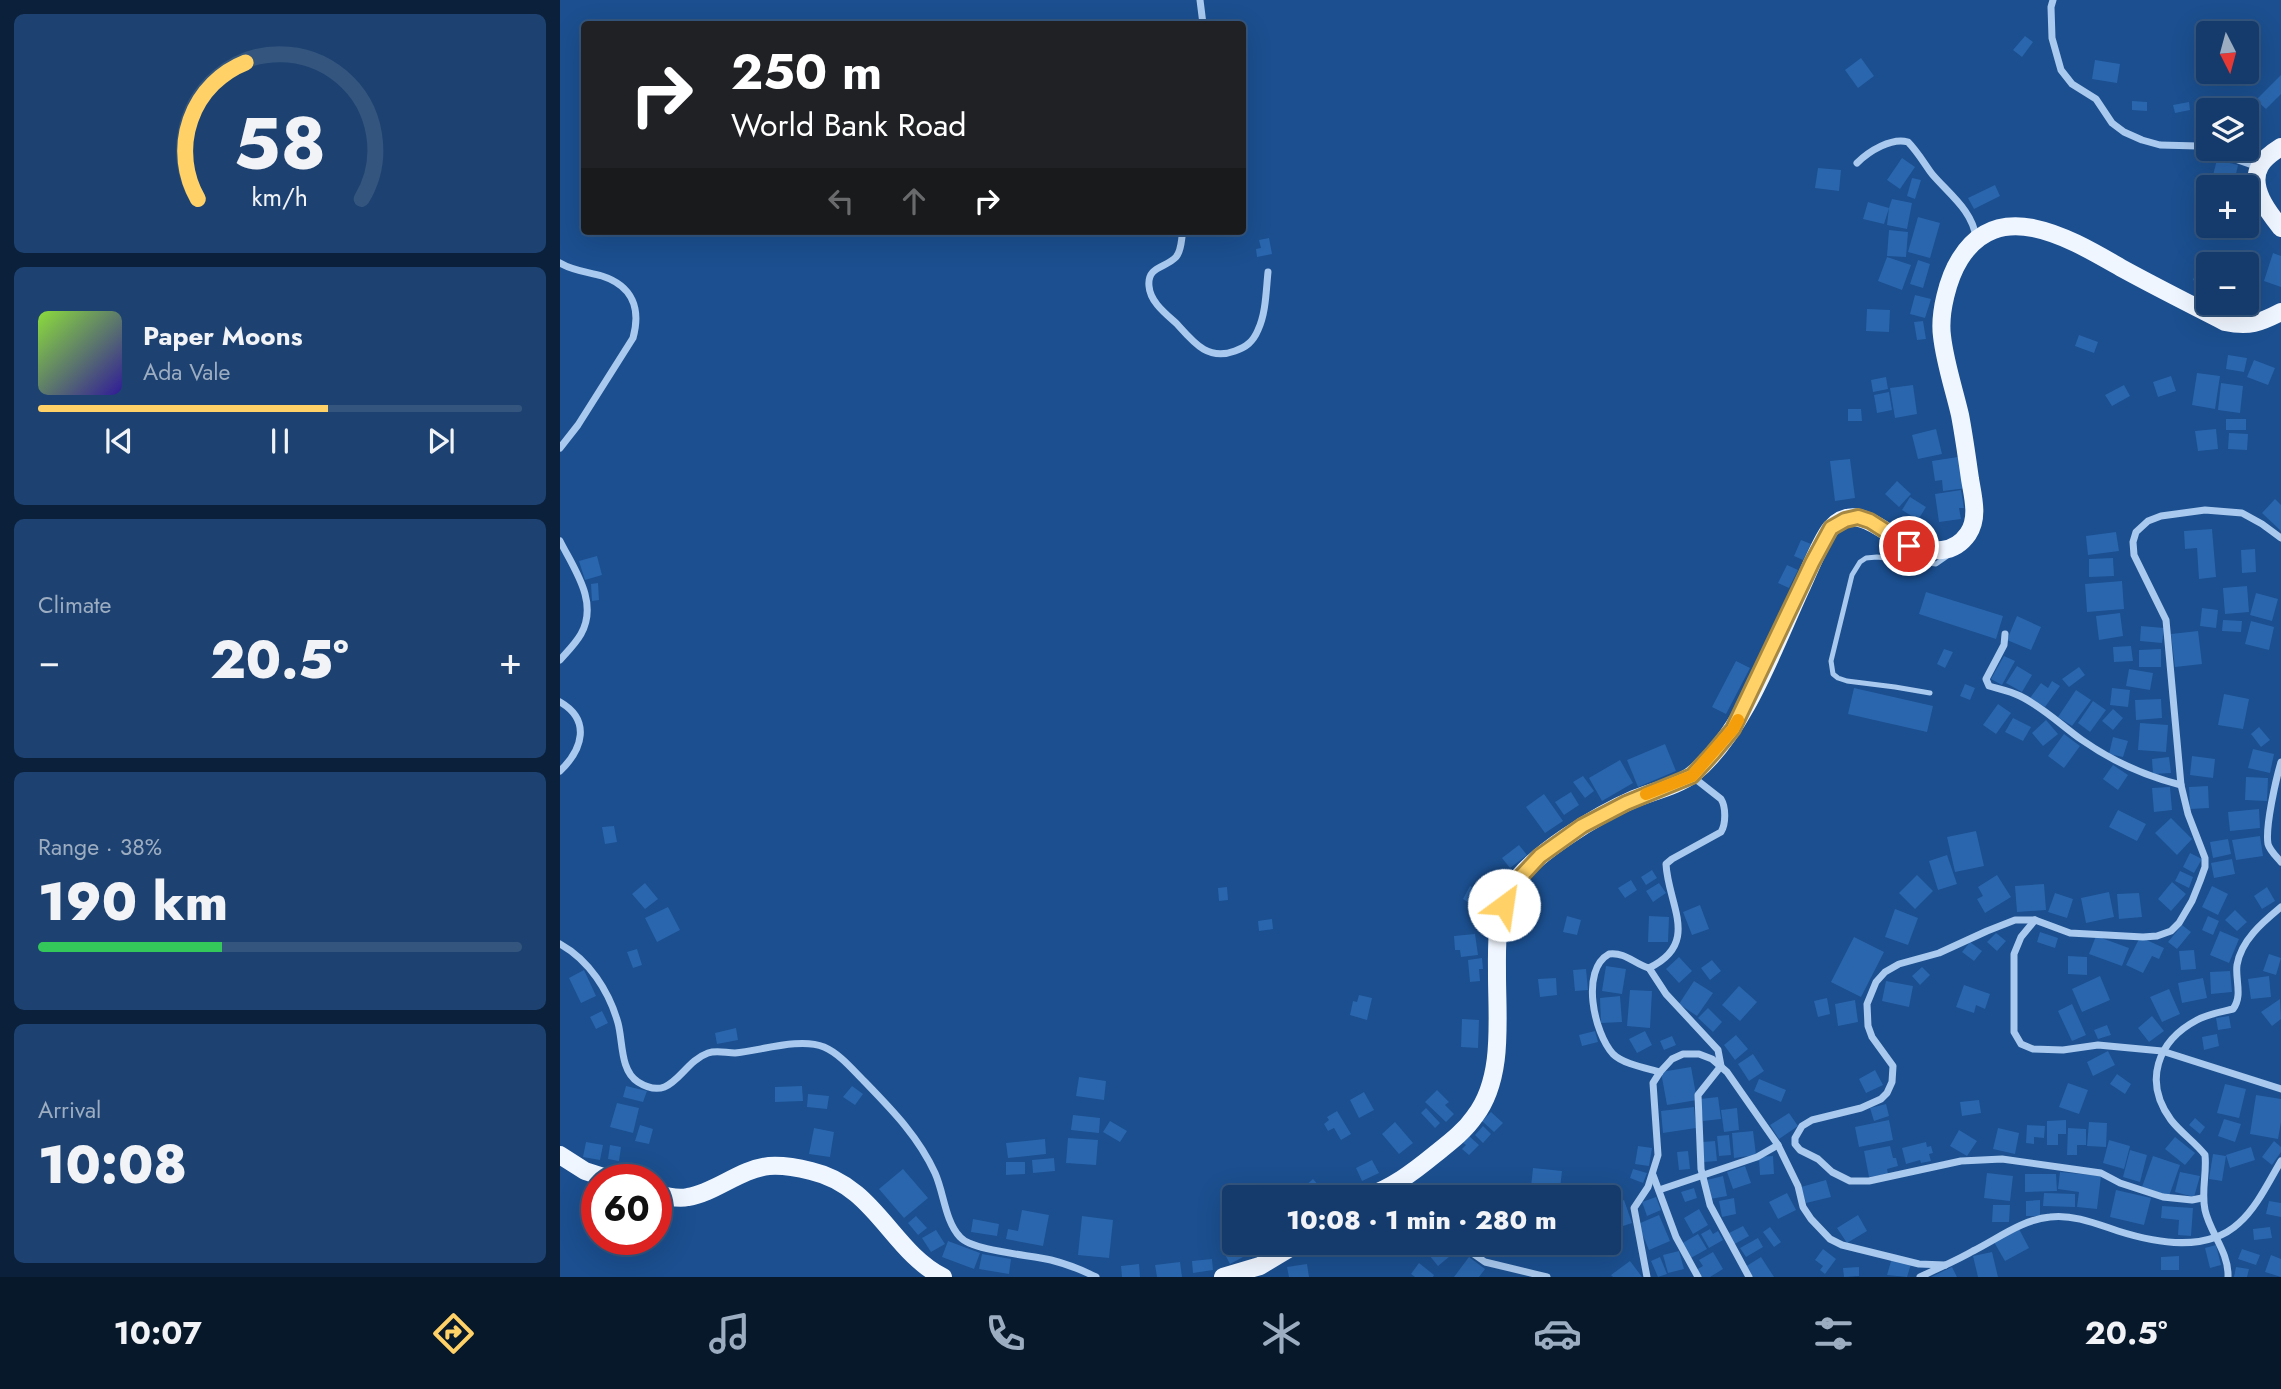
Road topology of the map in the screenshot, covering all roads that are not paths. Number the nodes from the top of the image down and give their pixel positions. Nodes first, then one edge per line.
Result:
1 (1200, 0) edge
2 (2053, 0) edge
3 (1203, 21) edge
4 (2281, 147) edge
5 (1857, 163) dead end
6 (2259, 167) junction
7 (2281, 228) edge
8 (1182, 235) edge
9 (1977, 239) junction
10 (560, 263) edge
11 (1268, 272) dead end
12 (2281, 312) edge
13 (560, 448) edge
14 (2281, 538) edge
15 (560, 541) edge
16 (1955, 547) junction
17 (2005, 634) dead end
18 (560, 660) edge
19 (1930, 693) dead end
20 (560, 702) edge
21 (2281, 762) edge
22 (560, 771) edge
23 (1692, 776) junction
24 (2181, 785) junction
25 (2281, 862) edge
26 (2281, 908) edge
27 (2035, 920) junction
28 (560, 944) edge
29 (1649, 968) junction
30 (2162, 1051) junction
31 (1721, 1066) junction
32 (1660, 1072) junction
33 (2281, 1089) edge
34 (1778, 1145) junction
35 (560, 1155) edge
36 (2281, 1161) edge
37 (581, 1168) edge
38 (1653, 1175) junction
39 (1703, 1175) junction
40 (1394, 1185) edge
41 (1659, 1190) junction
42 (672, 1196) edge
43 (2203, 1198) junction
44 (2216, 1238) junction
45 (1278, 1255) edge
46 (1476, 1255) edge
47 (1945, 1265) junction
48 (943, 1277) edge
49 (1096, 1277) edge
50 (1227, 1277) edge
51 (1547, 1277) edge
52 (1647, 1277) edge
53 (1698, 1277) edge
54 (1749, 1277) edge
55 (1920, 1277) edge
56 (2228, 1277) edge

1 - 3 street
2 - 6 street
4 - 6 main road
5 - 9 street
6 - 7 main road
8 - 11 street
9 - 12 main road
9 - 16 main road
10 - 13 street
14 - 24 street
15 - 18 street
16 - 19 lane
16 - 23 main road
17 - 24 street
20 - 22 street
21 - 25 street
23 - 29 street
23 - 40 main road
24 - 27 street
26 - 30 street
27 - 30 street
27 - 43 street
28 - 49 street
29 - 31 street
29 - 32 street
30 - 33 street
30 - 43 street
31 - 32 street
31 - 34 street
31 - 39 street
32 - 38 street
34 - 39 street
34 - 47 street
35 - 37 main road
36 - 44 street
38 - 41 street
38 - 52 street
39 - 41 street
39 - 54 street
41 - 53 street
42 - 48 main road
43 - 44 street
44 - 47 street
44 - 56 street
45 - 50 main road
46 - 51 street
47 - 55 street

